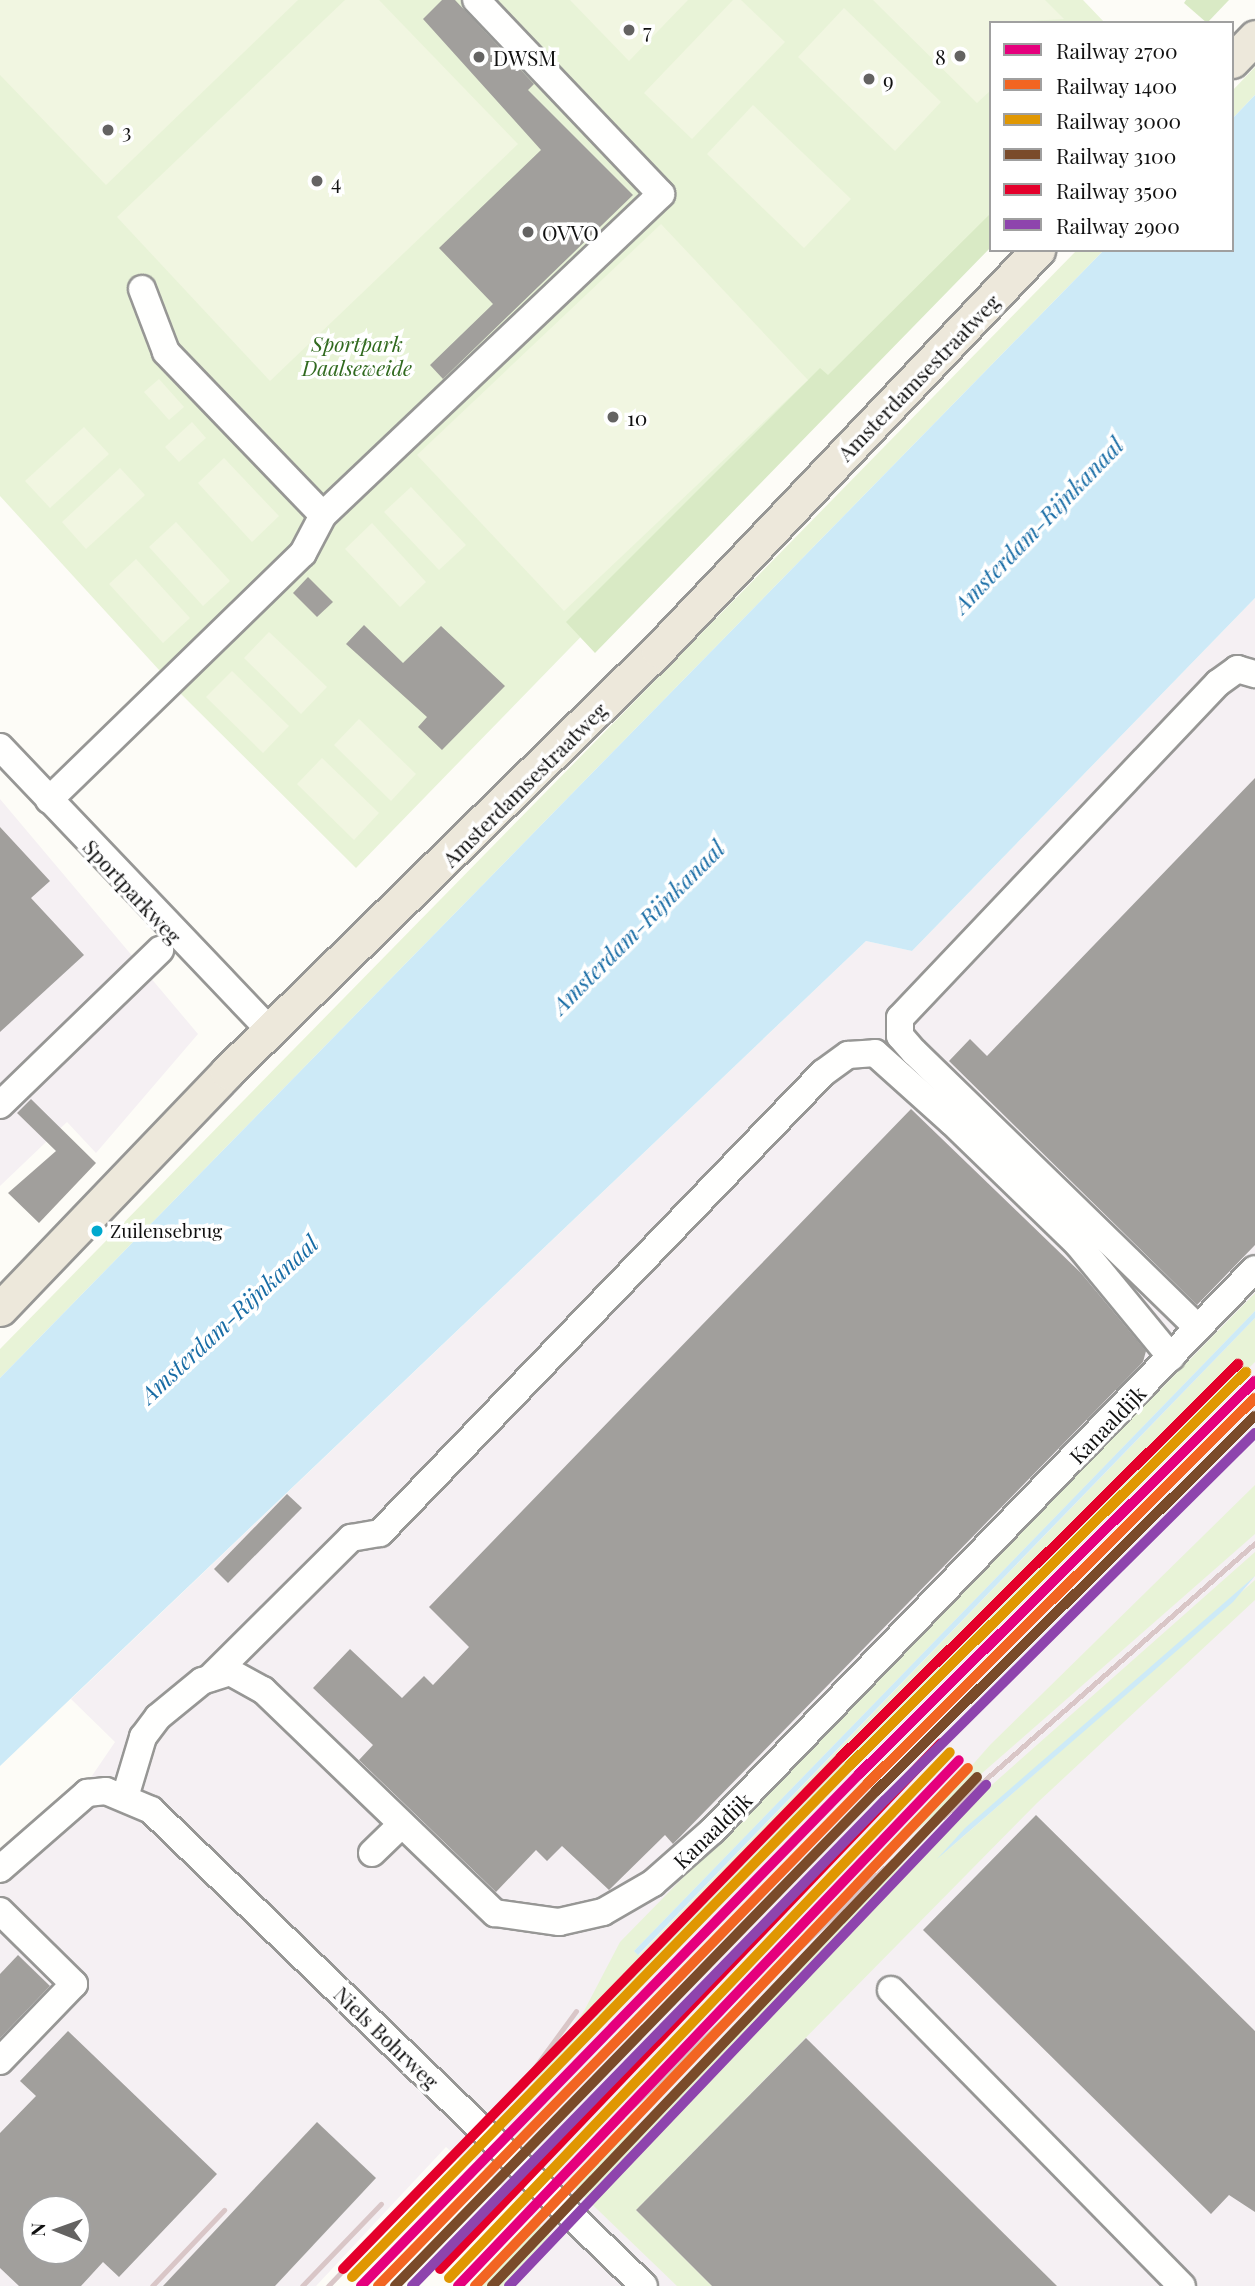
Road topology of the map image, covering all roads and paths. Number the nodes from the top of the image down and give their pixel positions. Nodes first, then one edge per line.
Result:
1 (476, 0) edge
2 (1255, 19) edge
3 (1255, 37) edge
4 (1234, 39) edge
5 (1234, 59) edge
6 (1036, 252) edge
7 (142, 289) dead end
8 (323, 515) junction
9 (1255, 674) edge
10 (0, 747) edge
11 (49, 800) junction
12 (160, 950) dead end
13 (270, 1031) junction
14 (0, 1105) edge
15 (1255, 1269) edge
16 (38, 1270) junction
17 (0, 1293) edge
18 (0, 1309) edge
19 (1198, 1328) junction
20 (1171, 1357) junction
21 (209, 1679) junction
22 (125, 1797) junction
23 (401, 1825) junction
24 (372, 1853) dead end
25 (0, 1869) edge
26 (0, 1911) edge
27 (891, 1990) dead end
28 (0, 2061) edge
29 (644, 2286) edge
30 (1182, 2286) edge

1 - 8 street
2 - 4 main road
3 - 5 main road
6 - 13 main road, Amsterdamsestraatweg
7 - 8 street
8 - 11 street
9 - 19 street
10 - 11 street, Sportparkweg
11 - 13 street, Sportparkweg
12 - 14 street
13 - 16 main road, Amsterdamsestraatweg
15 - 19 street, Kanaaldijk
16 - 17 street
16 - 18 main road, Amsterdamsestraatweg
19 - 20 street, Kanaaldijk
20 - 21 street
20 - 23 street, Kanaaldijk
21 - 22 street, Kanaaldijk
21 - 23 street, Kanaaldijk
22 - 25 street
22 - 29 street, Niels Bohrweg
23 - 24 street
26 - 28 street
27 - 30 street

